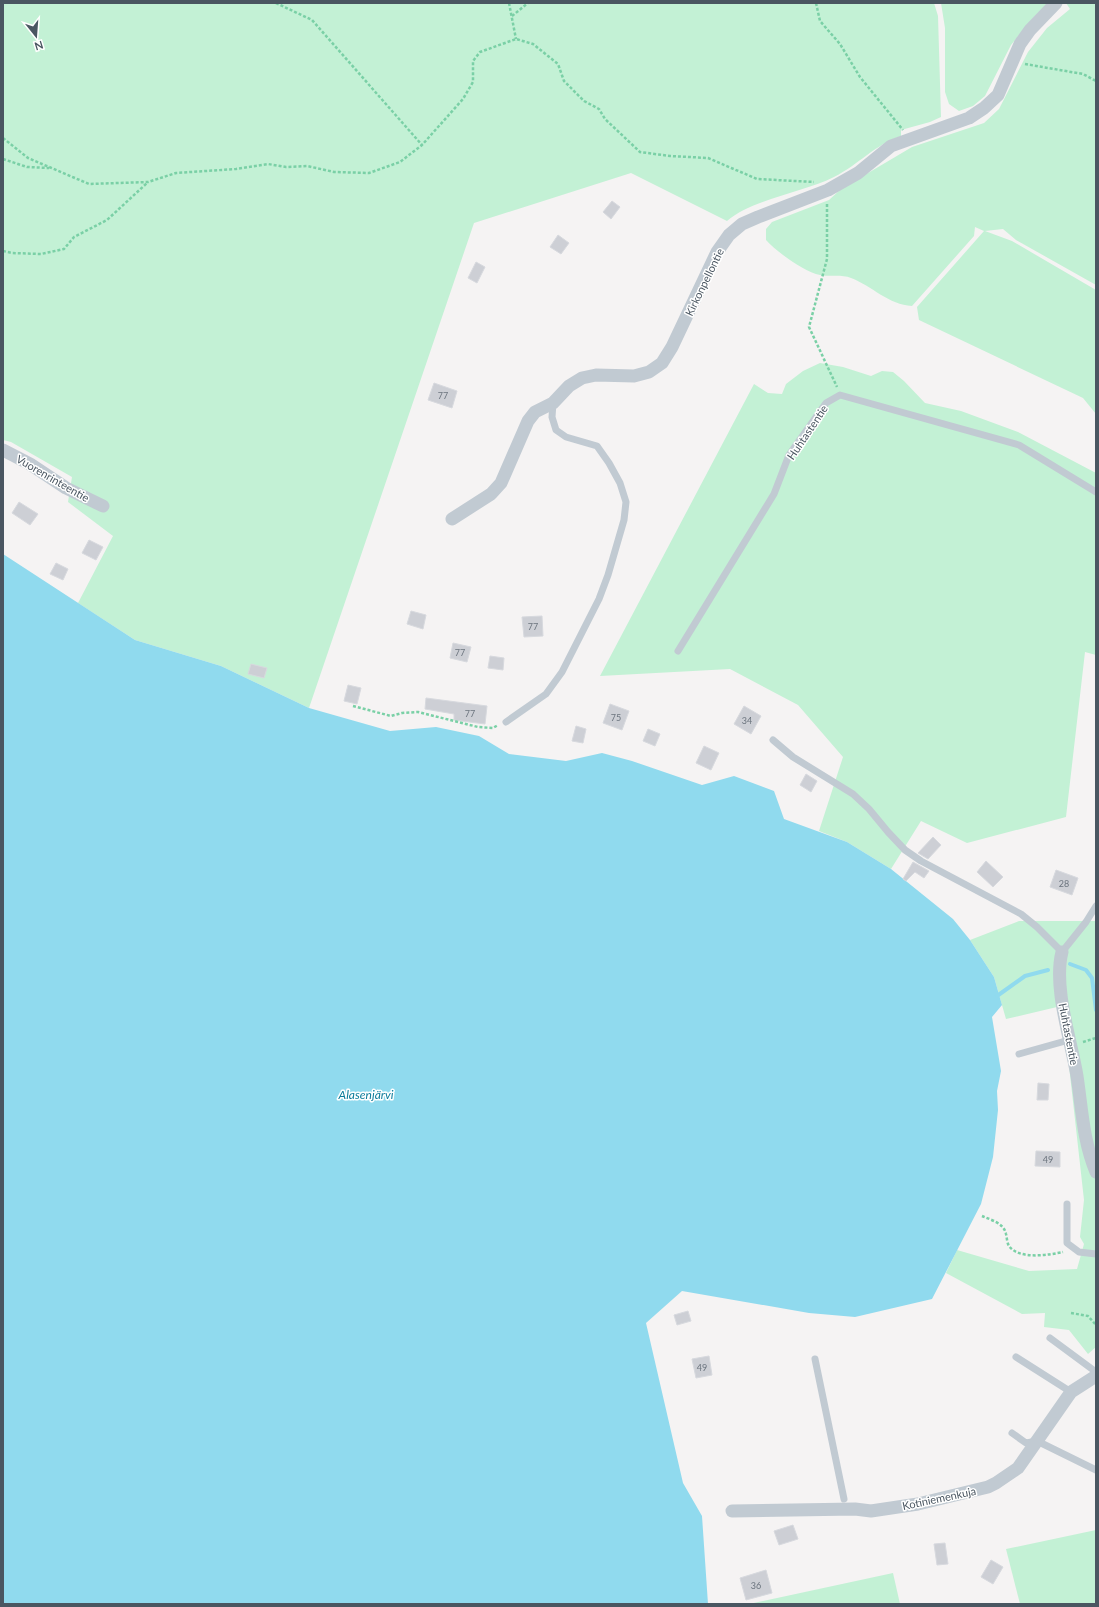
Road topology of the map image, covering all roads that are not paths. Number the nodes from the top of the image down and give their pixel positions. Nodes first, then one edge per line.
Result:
1 (1056, 3) edge
2 (553, 403) junction
3 (3, 450) edge
4 (1096, 492) edge
5 (103, 506) dead end
6 (452, 519) dead end
7 (678, 651) dead end
8 (506, 722) road end
9 (773, 740) dead end
10 (1096, 906) edge
11 (1062, 952) junction
12 (1069, 1040) junction
13 (1019, 1054) dead end
14 (1096, 1172) edge
15 (1067, 1204) dead end
16 (1096, 1254) edge
17 (1050, 1338) dead end
18 (1016, 1356) dead end
19 (814, 1359) dead end
20 (1096, 1372) edge
21 (1096, 1376) edge
22 (1071, 1392) junction
23 (1012, 1433) dead end
24 (1037, 1441) junction
25 (1096, 1470) edge
26 (844, 1499) dead end
27 (732, 1511) dead end

1 - 2 street, Kirkonpellontie
2 - 6 street, Kirkonpellontie
2 - 8 lane
3 - 5 street, Vuorenrinteentie
4 - 7 lane, Huhtastentie
9 - 11 lane
10 - 11 lane, Huhtastentie
11 - 12 street, Huhtastentie
12 - 13 lane
12 - 14 street, Huhtastentie
15 - 16 lane
17 - 20 lane
18 - 22 lane
19 - 26 lane
21 - 22 street, Kotiniemenkuja
22 - 24 street, Kotiniemenkuja
23 - 24 lane
24 - 25 lane
24 - 27 street, Kotiniemenkuja

